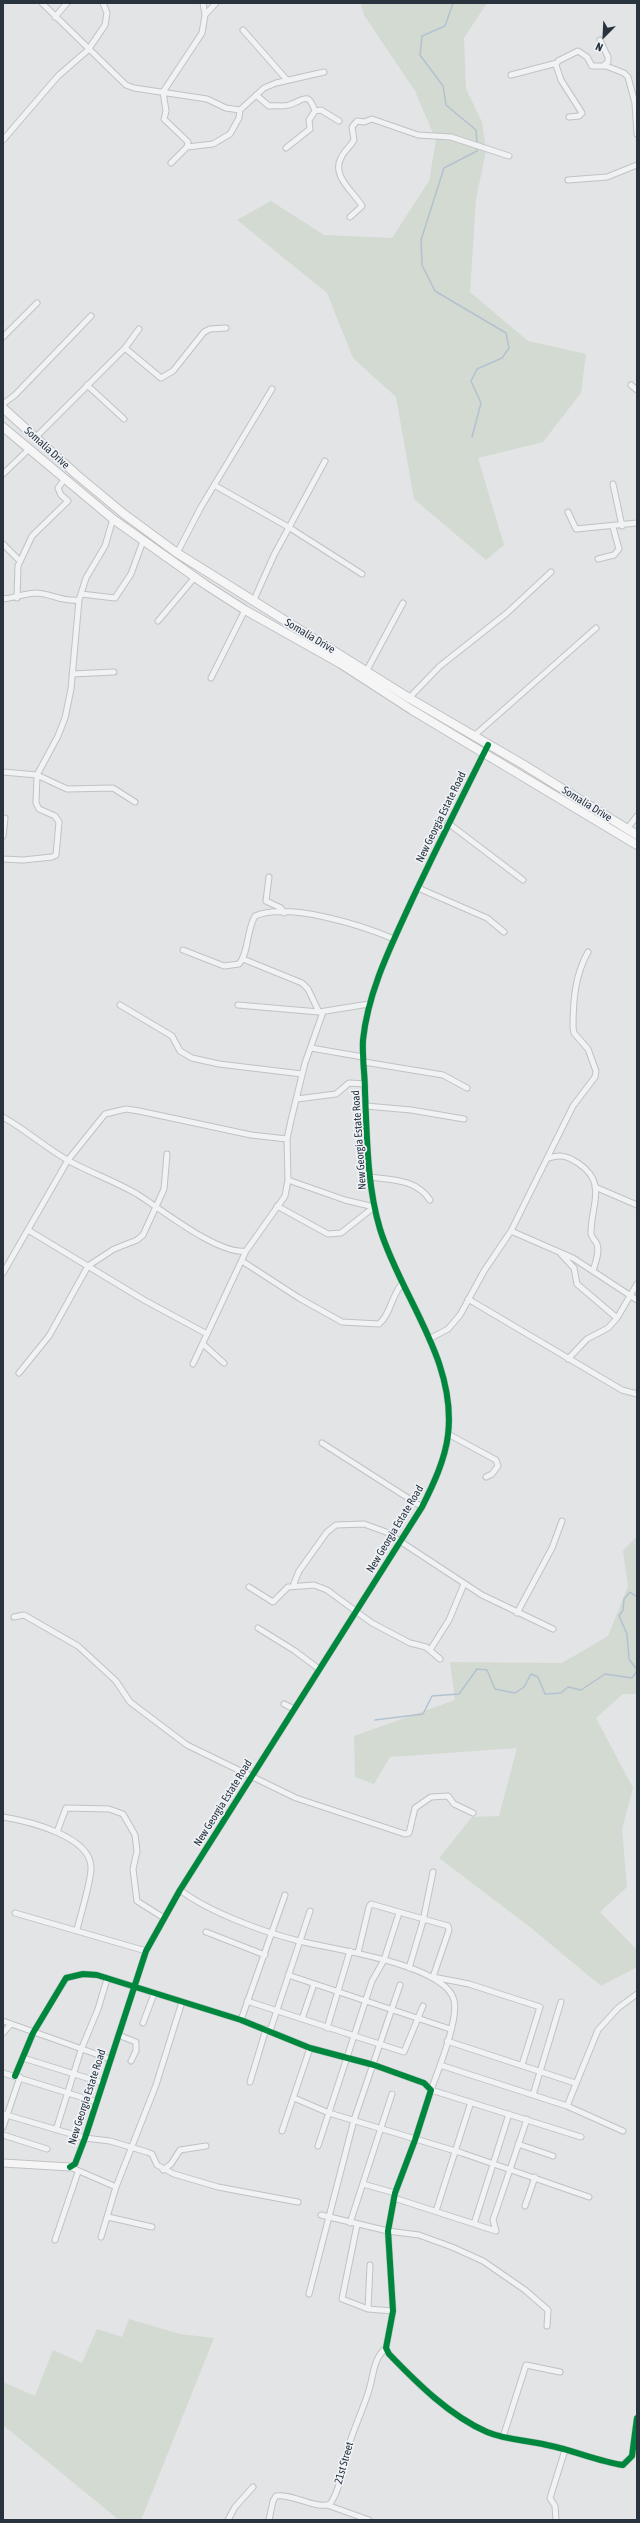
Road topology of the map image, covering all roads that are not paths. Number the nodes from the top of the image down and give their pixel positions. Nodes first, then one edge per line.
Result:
1 (42, 3) edge
2 (67, 3) edge
3 (103, 3) edge
4 (202, 3) edge
5 (216, 3) edge
6 (205, 16) junction
7 (55, 18) junction
8 (243, 30) dead end
9 (600, 40) dead end
10 (88, 50) junction
11 (556, 62) junction
12 (603, 66) junction
13 (324, 72) dead end
14 (511, 75) dead end
15 (288, 80) junction
16 (634, 86) edge
17 (163, 92) junction
18 (256, 95) junction
19 (240, 110) junction
20 (315, 111) junction
21 (569, 117) dead end
22 (339, 121) dead end
23 (637, 134) edge
24 (3, 140) edge
25 (187, 147) junction
26 (286, 148) dead end
27 (509, 156) dead end
28 (171, 163) dead end
29 (637, 165) edge
30 (568, 180) dead end
31 (350, 217) dead end
32 (37, 303) dead end
33 (91, 316) dead end
34 (226, 328) dead end
35 (139, 329) dead end
36 (3, 337) edge
37 (125, 348) junction
38 (87, 385) junction
39 (631, 385) dead end
40 (272, 389) dead end
41 (637, 390) edge
42 (3, 404) edge
43 (5, 413) edge
44 (124, 419) dead end
45 (3, 427) edge
46 (35, 438) junction
47 (28, 450) junction
48 (325, 461) dead end
49 (3, 474) edge
50 (64, 480) junction
51 (613, 484) dead end
52 (214, 485) junction
53 (568, 512) dead end
54 (113, 519) junction
55 (637, 523) edge
56 (622, 526) junction
57 (613, 527) junction
58 (290, 528) junction
59 (143, 541) junction
60 (3, 544) edge
61 (177, 553) junction
62 (598, 559) dead end
63 (20, 561) junction
64 (551, 572) dead end
65 (362, 574) dead end
66 (195, 577) junction
67 (81, 594) junction
68 (17, 598) junction
69 (3, 599) edge
70 (79, 600) junction
71 (253, 602) junction
72 (404, 603) dead end
73 (245, 610) junction
74 (158, 621) dead end
75 (596, 628) dead end
76 (366, 670) junction
77 (114, 672) dead end
78 (72, 674) junction
79 (211, 678) dead end
80 (409, 698) junction
81 (475, 736) junction
82 (486, 749) junction
83 (3, 772) edge
84 (37, 775) junction
85 (135, 802) dead end
86 (637, 816) edge
87 (5, 818) dead end
88 (448, 823) junction
89 (627, 829) junction
90 (637, 835) edge
91 (3, 836) edge
92 (637, 845) edge
93 (3, 859) edge
94 (269, 877) dead end
95 (523, 880) dead end
96 (418, 888) junction
97 (284, 913) junction
98 (504, 932) dead end
99 (394, 939) junction
100 (183, 950) dead end
101 (588, 952) dead end
102 (243, 959) junction
103 (369, 1004) junction
104 (120, 1005) dead end
105 (238, 1005) dead end
106 (321, 1012) junction
107 (311, 1048) junction
108 (364, 1060) junction
109 (302, 1074) junction
110 (365, 1084) junction
111 (467, 1088) dead end
112 (297, 1099) junction
113 (366, 1106) junction
114 (3, 1117) edge
115 (464, 1119) dead end
116 (287, 1139) junction
117 (167, 1154) dead end
118 (549, 1158) junction
119 (68, 1160) junction
120 (370, 1177) junction
121 (288, 1180) junction
122 (595, 1187) junction
123 (430, 1200) dead end
124 (637, 1205) edge
125 (278, 1206) junction
126 (374, 1207) junction
127 (156, 1209) junction
128 (28, 1230) junction
129 (511, 1231) junction
130 (246, 1250) junction
131 (557, 1251) junction
132 (242, 1261) junction
133 (88, 1266) junction
134 (593, 1271) junction
135 (3, 1273) edge
136 (402, 1284) junction
137 (637, 1284) edge
138 (631, 1296) junction
139 (468, 1299) junction
140 (637, 1300) edge
141 (617, 1318) junction
142 (207, 1334) junction
143 (429, 1339) junction
144 (204, 1344) junction
145 (568, 1359) junction
146 (224, 1363) dead end
147 (193, 1364) dead end
148 (19, 1373) dead end
149 (637, 1394) edge
150 (448, 1434) junction
151 (322, 1443) dead end
152 (486, 1477) dead end
153 (422, 1507) junction
154 (562, 1521) dead end
155 (401, 1541) junction
156 (464, 1584) junction
157 (293, 1586) junction
158 (249, 1587) dead end
159 (356, 1611) junction
160 (517, 1613) junction
161 (14, 1616) dead end
162 (258, 1628) dead end
163 (553, 1629) dead end
164 (430, 1650) junction
165 (440, 1659) dead end
166 (319, 1669) junction
167 (284, 1704) dead end
168 (294, 1709) junction
169 (252, 1777) junction
170 (473, 1814) dead end
171 (3, 1817) edge
172 (57, 1832) junction
173 (433, 1872) dead end
174 (180, 1890) junction
175 (285, 1895) dead end
176 (310, 1911) dead end
177 (15, 1913) dead end
178 (399, 1913) junction
179 (164, 1918) junction
180 (424, 1921) junction
181 (77, 1930) junction
182 (206, 1932) dead end
183 (273, 1933) junction
184 (299, 1941) junction
185 (146, 1951) junction
186 (350, 1951) junction
187 (358, 1953) junction
188 (265, 1955) junction
189 (384, 1960) junction
190 (409, 1968) junction
191 (288, 1975) junction
192 (433, 1977) junction
193 (107, 1979) junction
194 (314, 1984) junction
195 (400, 1985) dead end
196 (133, 1988) junction
197 (338, 1992) junction
198 (154, 1994) junction
199 (637, 1994) edge
200 (247, 2001) junction
201 (366, 2001) junction
202 (182, 2002) junction
203 (561, 2002) dead end
204 (423, 2006) dead end
205 (391, 2010) junction
206 (277, 2011) junction
207 (417, 2018) junction
208 (302, 2019) junction
209 (241, 2020) junction
210 (3, 2021) edge
211 (11, 2024) junction
212 (143, 2024) dead end
213 (327, 2028) junction
214 (450, 2029) junction
215 (268, 2030) junction
216 (3, 2032) edge
217 (33, 2033) junction
218 (118, 2035) junction
219 (354, 2037) junction
220 (447, 2041) junction
221 (380, 2044) junction
222 (310, 2048) junction
223 (80, 2050) junction
224 (22, 2058) junction
225 (347, 2058) junction
226 (110, 2059) junction
227 (131, 2061) dead end
228 (522, 2064) junction
229 (440, 2065) junction
230 (374, 2066) junction
231 (541, 2071) junction
232 (73, 2072) junction
233 (3, 2074) edge
234 (18, 2077) junction
235 (250, 2082) dead end
236 (103, 2083) junction
237 (575, 2083) junction
238 (430, 2090) junction
239 (67, 2092) junction
240 (392, 2094) dead end
241 (533, 2095) junction
242 (294, 2098) junction
243 (97, 2102) junction
244 (471, 2102) junction
245 (567, 2106) junction
246 (329, 2113) junction
247 (5, 2114) edge
248 (509, 2114) junction
249 (527, 2119) junction
250 (354, 2120) junction
251 (3, 2127) edge
252 (56, 2130) junction
253 (381, 2130) junction
254 (282, 2131) dead end
255 (623, 2131) dead end
256 (3, 2135) edge
257 (581, 2137) dead end
258 (85, 2138) junction
259 (415, 2140) junction
260 (518, 2144) junction
261 (206, 2146) dead end
262 (318, 2146) dead end
263 (47, 2148) dead end
264 (132, 2149) junction
265 (454, 2151) junction
266 (553, 2156) dead end
267 (3, 2163) edge
268 (493, 2164) junction
269 (70, 2167) junction
270 (510, 2169) junction
271 (163, 2170) junction
272 (78, 2172) junction
273 (535, 2177) junction
274 (363, 2184) junction
275 (116, 2187) junction
276 (394, 2195) junction
277 (588, 2197) dead end
278 (298, 2202) dead end
279 (525, 2206) dead end
280 (436, 2211) junction
281 (321, 2215) dead end
282 (108, 2217) junction
283 (329, 2217) junction
284 (350, 2223) junction
285 (474, 2224) junction
286 (357, 2225) junction
287 (152, 2227) dead end
288 (388, 2231) junction
289 (101, 2237) dead end
290 (55, 2240) dead end
291 (370, 2265) dead end
292 (309, 2294) dead end
293 (368, 2309) junction
294 (393, 2311) junction
295 (547, 2326) dead end
296 (386, 2348) junction
297 (560, 2372) dead end
298 (637, 2418) edge
299 (503, 2437) junction
300 (565, 2450) junction
301 (253, 2487) dead end
302 (327, 2505) junction
303 (228, 2520) edge
304 (269, 2520) edge
305 (369, 2520) edge
306 (556, 2520) edge

1 - 7 street
2 - 7 street
3 - 10 street
4 - 6 street
5 - 6 street
6 - 17 street
7 - 10 street
8 - 15 street
9 - 12 street
10 - 17 street
10 - 24 street
11 - 12 street
11 - 14 street
11 - 21 street
12 - 16 street
13 - 15 street
15 - 18 street
16 - 23 street
17 - 19 street
17 - 25 street
18 - 19 street
18 - 20 street
19 - 25 street
20 - 22 street
20 - 26 street
25 - 28 street
27 - 31 street
29 - 30 street
32 - 36 street
33 - 42 street
34 - 37 street
35 - 37 street
37 - 38 street
38 - 44 street
38 - 46 street
39 - 41 street
40 - 52 street
43 - 46 main road, Somalia Drive
45 - 47 main road, Somalia Drive
46 - 61 main road, Somalia Drive
47 - 49 street
47 - 50 main road, Somalia Drive
48 - 58 street
50 - 54 main road, Somalia Drive
50 - 63 street
51 - 56 street
52 - 58 street
52 - 61 street
53 - 57 street
54 - 59 main road, Somalia Drive
54 - 67 street
55 - 56 street
56 - 57 street
57 - 62 street
58 - 65 street
58 - 71 street
59 - 66 main road, Somalia Drive
59 - 67 street
60 - 63 street
61 - 71 main road, Somalia Drive
63 - 68 street
64 - 80 street
66 - 73 main road, Somalia Drive
66 - 74 street
67 - 70 street
68 - 69 street
68 - 70 street
70 - 78 street
71 - 76 main road, Somalia Drive
72 - 76 street
73 - 79 street
73 - 82 main road, Somalia Drive
75 - 81 street
76 - 80 main road, Somalia Drive
77 - 78 street
78 - 84 street
80 - 81 main road, Somalia Drive
81 - 82 main road, Somalia Drive
82 - 88 street, New Georgia Estate Road
82 - 89 main road, Somalia Drive
82 - 92 main road, Somalia Drive
83 - 84 street
84 - 85 street
84 - 93 street
86 - 89 street
87 - 91 street
88 - 95 street
88 - 96 street, New Georgia Estate Road
89 - 90 main road, Somalia Drive
94 - 97 street
96 - 98 street
96 - 99 street, New Georgia Estate Road
97 - 99 street
97 - 102 street
99 - 103 street, New Georgia Estate Road
100 - 102 street
101 - 118 street
102 - 106 street
103 - 106 street
103 - 108 street, New Georgia Estate Road
104 - 109 street
105 - 106 street
106 - 107 street
107 - 108 street
107 - 109 street
108 - 110 street, New Georgia Estate Road
108 - 111 street
109 - 112 street
110 - 112 street
110 - 113 street, New Georgia Estate Road
112 - 116 street
113 - 115 street
113 - 120 street, New Georgia Estate Road
114 - 119 street
116 - 119 street
116 - 121 street
117 - 127 street
118 - 122 street
118 - 129 street
119 - 127 street
119 - 128 street
120 - 123 street
120 - 126 street, New Georgia Estate Road
121 - 125 street
121 - 126 street
122 - 124 street
122 - 134 street
125 - 126 street
125 - 130 street
126 - 136 street, New Georgia Estate Road
127 - 130 street
127 - 133 street
128 - 133 street
128 - 135 street
129 - 131 street
129 - 139 street
130 - 132 street
131 - 134 street
131 - 141 street
132 - 136 street
132 - 142 street
133 - 142 street
133 - 148 street
134 - 138 street
136 - 143 street, New Georgia Estate Road
137 - 138 street
138 - 140 street
138 - 141 street
139 - 143 street
139 - 145 street
141 - 145 street
142 - 144 street
143 - 150 street, New Georgia Estate Road
144 - 146 street
144 - 147 street
145 - 149 street
150 - 152 street
150 - 153 street, New Georgia Estate Road
151 - 153 street
153 - 155 street, New Georgia Estate Road
154 - 160 street
155 - 156 street
155 - 157 street
155 - 159 street, New Georgia Estate Road
156 - 160 street
156 - 164 street
157 - 158 street
157 - 159 street
159 - 164 street
159 - 166 street, New Georgia Estate Road
160 - 163 street
161 - 169 street
162 - 166 street
164 - 165 street
166 - 168 street, New Georgia Estate Road
167 - 168 street
168 - 169 street, New Georgia Estate Road
169 - 170 street
169 - 174 street, New Georgia Estate Road
171 - 172 street
172 - 179 street
172 - 181 street
173 - 180 street
174 - 179 street, New Georgia Estate Road
174 - 183 street
175 - 183 street
176 - 184 street
177 - 181 street
178 - 180 street
178 - 187 street
178 - 189 street
179 - 185 street, New Georgia Estate Road
180 - 190 street
180 - 192 street
181 - 185 street
182 - 188 street
183 - 184 street
183 - 188 street
184 - 186 street
184 - 191 street
185 - 196 street, New Georgia Estate Road
186 - 187 street
186 - 197 street
187 - 189 street
188 - 200 street
189 - 190 street
189 - 201 street
190 - 192 street
191 - 194 street
191 - 206 street
192 - 214 street
192 - 228 street
193 - 196 street
193 - 217 street
193 - 223 street
194 - 197 street
194 - 208 street
195 - 205 street
196 - 198 street
196 - 218 street, New Georgia Estate Road
197 - 201 street
197 - 213 street
198 - 202 street
198 - 212 street
199 - 237 street
200 - 206 street
200 - 209 street
201 - 205 street
201 - 219 street
202 - 209 street
202 - 264 street
203 - 231 street
204 - 207 street
205 - 207 street
205 - 221 street
206 - 208 street
206 - 215 street
207 - 214 street
207 - 221 street
208 - 213 street
209 - 215 street
210 - 211 street
211 - 216 street
211 - 217 street
213 - 219 street
214 - 220 street
215 - 222 street
215 - 235 street
217 - 223 street
217 - 224 street
218 - 226 street, New Georgia Estate Road
218 - 227 street
219 - 221 street
219 - 225 street
220 - 228 street
220 - 229 street
221 - 230 street
222 - 225 street
222 - 242 street
223 - 226 street
223 - 232 street
224 - 232 street
224 - 234 street
225 - 230 street
225 - 246 street
226 - 236 street, New Georgia Estate Road
228 - 231 street
229 - 238 street
229 - 241 street
230 - 238 street
230 - 250 street
231 - 237 street
231 - 241 street
232 - 236 street
232 - 239 street
233 - 234 street
234 - 239 street
234 - 247 street
236 - 243 street, New Georgia Estate Road
237 - 245 street
238 - 244 street
238 - 259 street
239 - 243 street
239 - 252 street
240 - 253 street
241 - 245 street
242 - 246 street
242 - 254 street
243 - 258 street, New Georgia Estate Road
244 - 248 street
244 - 265 street
245 - 255 street
246 - 250 street
246 - 262 street
247 - 251 street
247 - 252 street
248 - 249 street
248 - 268 street
249 - 257 street
249 - 260 street
250 - 253 street
250 - 283 street
252 - 258 street
253 - 259 street
253 - 274 street
256 - 263 street
258 - 264 street
258 - 269 street, New Georgia Estate Road
259 - 265 street
259 - 276 street
260 - 266 street
260 - 270 street
261 - 271 street
264 - 271 street
264 - 275 street
265 - 268 street
265 - 280 street
267 - 269 street
268 - 270 street
268 - 285 street
269 - 272 street
270 - 273 street
270 - 285 street
271 - 278 street
272 - 275 street
272 - 290 street
273 - 277 street
273 - 279 street
274 - 276 street
274 - 284 street
275 - 282 street
276 - 280 street
276 - 288 street
280 - 285 street
281 - 283 street
282 - 287 street
282 - 289 street
283 - 284 street
283 - 292 street
284 - 286 street
286 - 288 street
286 - 293 street
288 - 294 street
288 - 295 street
291 - 293 street
293 - 294 street
294 - 296 street
296 - 299 street
296 - 302 street, 21st Street
297 - 299 street
298 - 300 street
299 - 300 street
300 - 306 street
301 - 303 street
302 - 304 street
302 - 305 street

